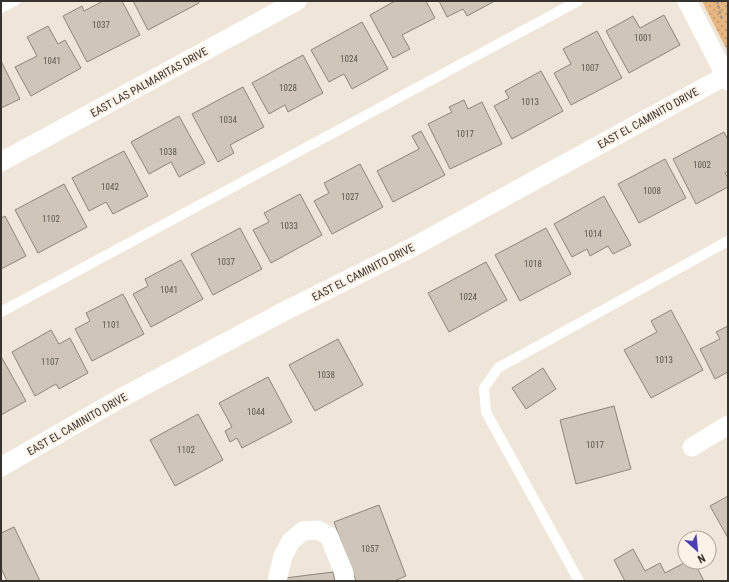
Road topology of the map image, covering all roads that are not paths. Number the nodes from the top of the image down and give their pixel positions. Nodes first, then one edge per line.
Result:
1 (15, 1) edge
2 (297, 1) edge
3 (578, 1) edge
4 (687, 1) edge
5 (1, 8) edge
6 (726, 78) edge
7 (1, 162) edge
8 (728, 241) edge
9 (1, 312) edge
10 (728, 425) edge
11 (692, 448) dead end
12 (1, 467) edge
13 (277, 581) edge
14 (345, 581) edge
15 (579, 581) edge

1 - 5 lane
2 - 7 street, EAST LAS PALMARITAS DRIVE
3 - 9 lane
4 - 6 street
6 - 12 street, EAST EL CAMINITO DRIVE
8 - 15 lane
10 - 11 street
13 - 14 street

